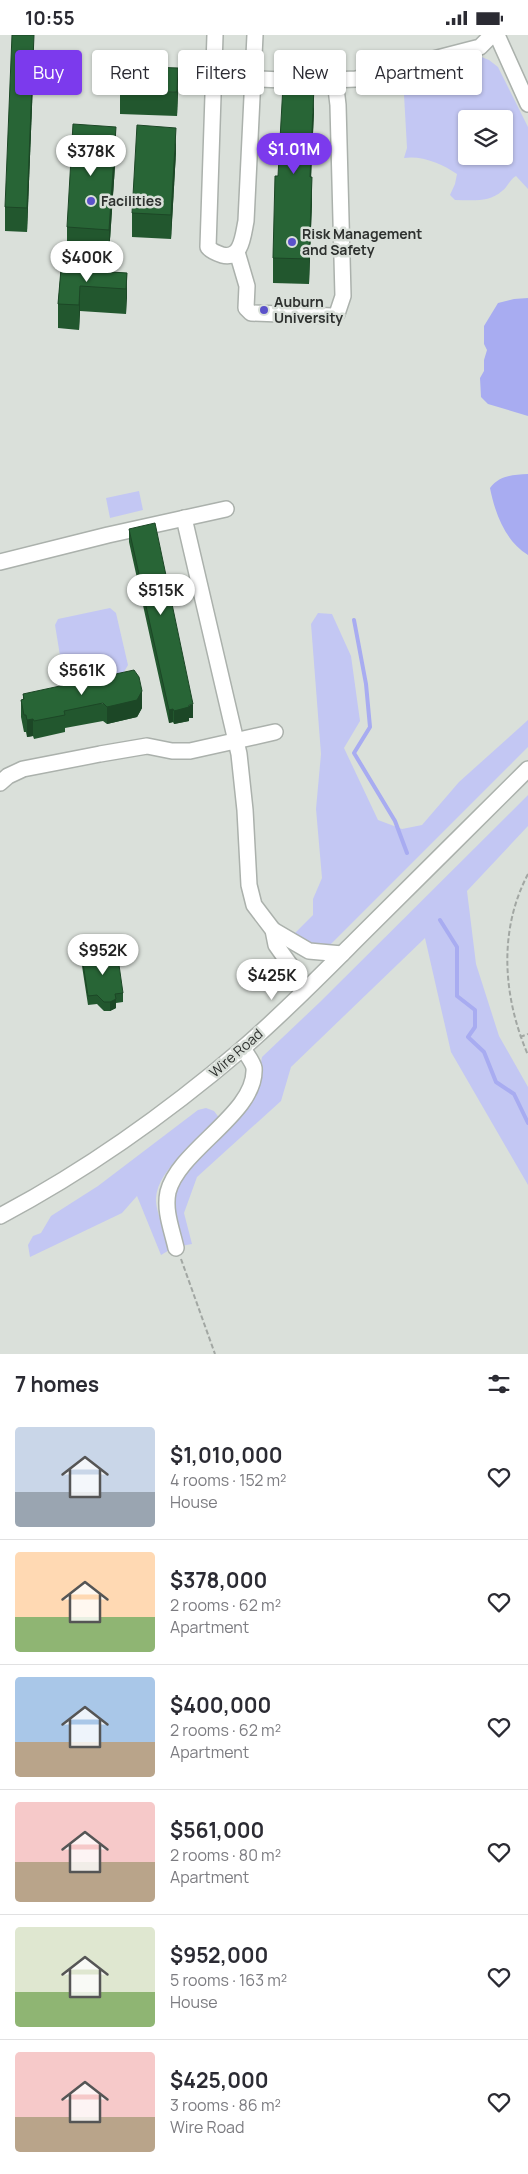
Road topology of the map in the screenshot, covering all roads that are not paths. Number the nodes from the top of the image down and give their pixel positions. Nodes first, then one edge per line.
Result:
1 (215, 35) edge
2 (254, 35) edge
3 (492, 35) edge
4 (497, 35) edge
5 (214, 50) edge
6 (254, 50) edge
7 (346, 79) edge
8 (212, 95) edge
9 (252, 95) edge
10 (337, 95) edge
11 (528, 104) edge
12 (237, 252) junction
13 (226, 509) dead end
14 (184, 518) junction
15 (0, 562) edge
16 (275, 732) dead end
17 (234, 740) junction
18 (528, 769) edge
19 (0, 783) edge
20 (273, 930) junction
21 (342, 954) junction
22 (302, 993) junction
23 (243, 1048) junction
24 (0, 1216) edge
25 (176, 1248) road end

1 - 5 street
2 - 6 street
3 - 7 street
4 - 11 street
8 - 12 street
9 - 12 street
10 - 12 street
13 - 14 street
14 - 15 street
14 - 17 street
16 - 17 street
17 - 19 street
17 - 20 street
18 - 21 street, Wire Road
20 - 21 street
20 - 22 street
21 - 22 street, Wire Road
22 - 23 street, Wire Road
23 - 24 street, Wire Road
23 - 25 street

